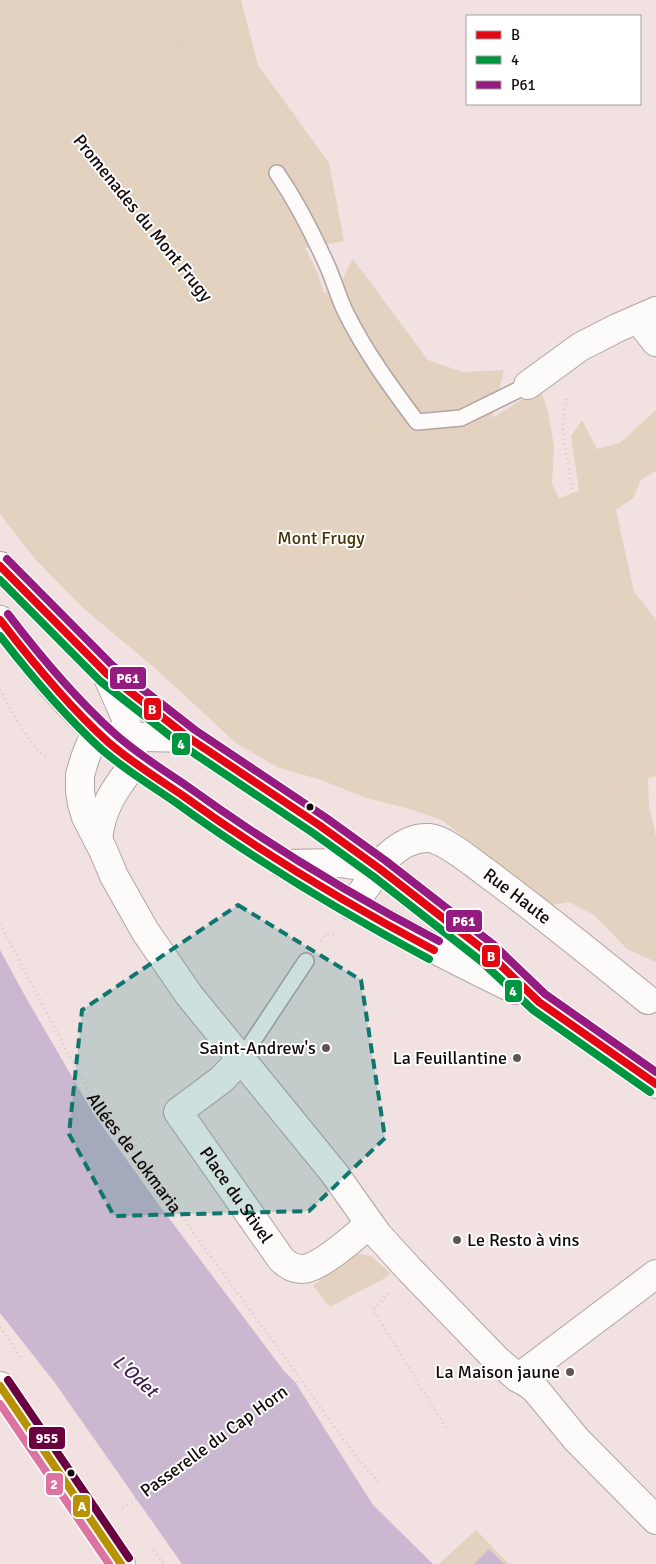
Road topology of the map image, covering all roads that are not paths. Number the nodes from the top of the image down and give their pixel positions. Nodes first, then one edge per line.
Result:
1 (277, 173) road end
2 (647, 315) edge
3 (656, 342) edge
4 (528, 385) joint
5 (0, 566) edge
6 (0, 620) edge
7 (106, 673) junction
8 (102, 736) junction
9 (130, 736) junction
10 (189, 738) junction
11 (135, 763) junction
12 (98, 840) junction
13 (283, 864) junction
14 (380, 869) junction
15 (352, 906) junction
16 (306, 962) dead end
17 (648, 1000) dead end
18 (539, 1002) junction
19 (241, 1059) junction
20 (656, 1084) edge
21 (369, 1224) junction
22 (656, 1274) edge
23 (518, 1378) junction
24 (0, 1386) edge
25 (656, 1520) edge
26 (121, 1564) edge

1 - 4 lane
2 - 3 street
2 - 4 street
5 - 7 street
6 - 8 street
7 - 9 street
7 - 10 street
8 - 9 street
8 - 11 street
8 - 12 street
9 - 10 street
9 - 11 street
10 - 14 street
11 - 12 street
11 - 13 street
12 - 19 street
13 - 14 street
13 - 15 street
14 - 15 street, Rue Haute
14 - 17 street, Rue Haute
14 - 18 street
15 - 18 street
16 - 19 lane, Place du Stivel
18 - 20 street
19 - 21 street
19 - 21 street, Place du Stivel
21 - 23 street
22 - 23 street
23 - 25 street
24 - 26 street

